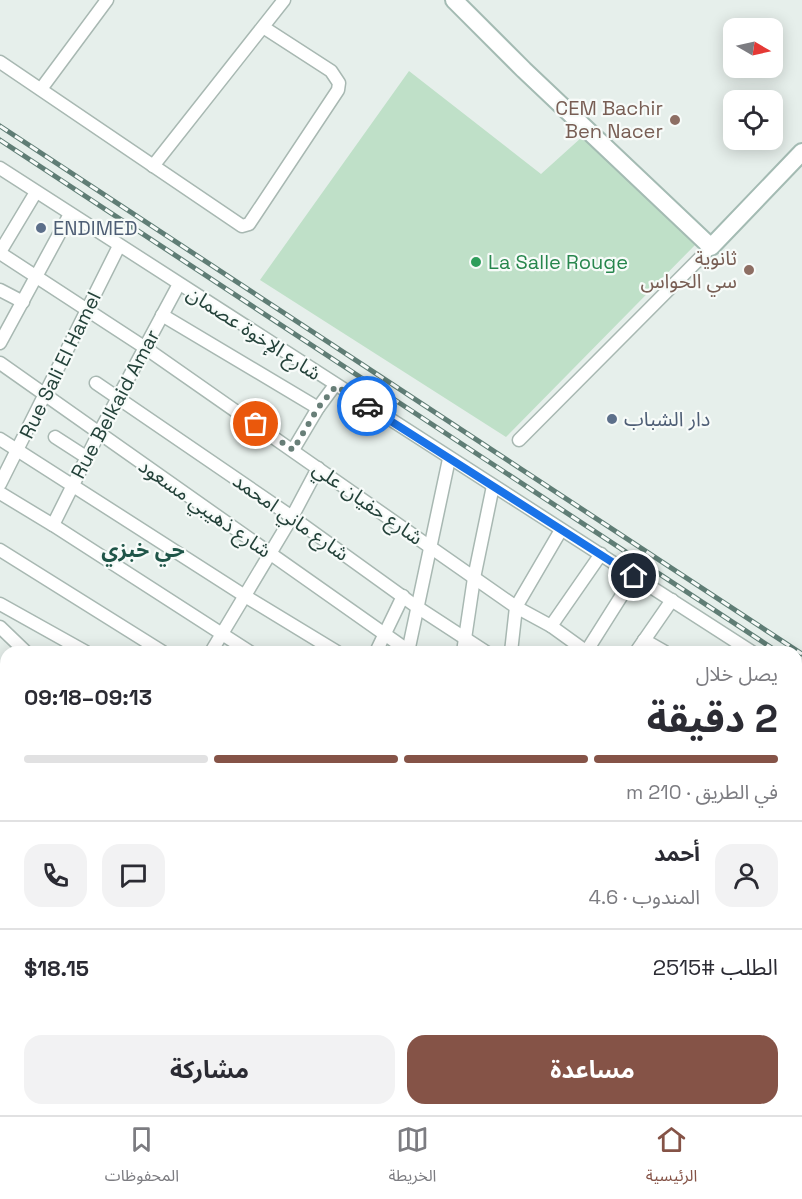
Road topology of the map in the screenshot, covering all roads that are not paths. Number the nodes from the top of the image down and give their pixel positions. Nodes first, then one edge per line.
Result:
1 (107, 0) edge
2 (284, 0) edge
3 (454, 0) edge
4 (469, 7) edge
5 (263, 27) junction
6 (0, 62) edge
7 (41, 89) junction
8 (802, 152) edge
9 (153, 166) junction
10 (0, 168) edge
11 (36, 192) junction
12 (70, 213) junction
13 (119, 246) junction
14 (711, 247) junction
15 (0, 252) edge
16 (37, 275) junction
17 (179, 284) junction
18 (0, 290) edge
19 (23, 302) junction
20 (88, 310) junction
21 (162, 315) junction
22 (0, 343) edge
23 (144, 347) junction
24 (0, 363) edge
25 (96, 383) dead end
26 (336, 386) junction
27 (44, 394) junction
28 (117, 397) junction
29 (318, 408) junction
30 (99, 433) junction
31 (55, 437) dead end
32 (0, 439) edge
33 (519, 440) dead end
34 (18, 450) junction
35 (293, 450) junction
36 (86, 458) junction
37 (450, 459) junction
38 (318, 468) junction
39 (0, 484) edge
40 (73, 485) junction
41 (493, 486) junction
42 (0, 493) edge
43 (292, 517) junction
44 (53, 525) junction
45 (561, 530) junction
46 (431, 546) junction
47 (0, 549) edge
48 (270, 553) junction
49 (601, 554) junction
50 (634, 576) junction
51 (474, 578) junction
52 (245, 596) junction
53 (403, 596) junction
54 (672, 600) junction
55 (0, 604) edge
56 (417, 607) junction
57 (516, 607) junction
58 (551, 626) junction
59 (0, 627) edge
60 (222, 634) junction
61 (384, 635) junction
62 (645, 640) junction
63 (20, 646) edge
64 (75, 646) edge
65 (154, 646) edge
66 (215, 646) edge
67 (241, 646) edge
68 (327, 646) edge
69 (379, 646) edge
70 (400, 646) edge
71 (410, 646) edge
72 (464, 646) edge
73 (512, 646) edge
74 (578, 646) edge
75 (590, 646) edge
76 (640, 646) edge
77 (655, 646) edge
78 (743, 646) edge

1 - 7 street
2 - 5 street
3 - 4 street
4 - 14 street
5 - 9 street
5 - 9 street
6 - 7 street
7 - 9 street
8 - 14 street
10 - 11 street, شارع الإخوة عصمان
11 - 12 street, شارع الإخوة عصمان
11 - 15 street
12 - 13 street, شارع الإخوة عصمان
12 - 16 street
13 - 17 street, شارع الإخوة عصمان
13 - 20 street, Rue Sali El Hamel
14 - 33 street
15 - 16 street, شارع حفيان علي
16 - 19 street
16 - 20 street, شارع حفيان علي
17 - 21 street, Rue Belkaid Amar
17 - 26 street, شارع الإخوة عصمان
18 - 19 street
19 - 22 street
20 - 23 street, شارع حفيان علي
20 - 27 street, Rue Sali El Hamel
21 - 23 street, Rue Belkaid Amar
21 - 29 street
23 - 28 street, Rue Belkaid Amar
23 - 35 street, شارع حفيان علي
24 - 27 street, شارع ذهيبي مسعود
25 - 28 street, شارع ماني امحمد
26 - 29 street
26 - 37 street, شارع الإخوة عصمان
27 - 30 street, شارع ذهيبي مسعود
27 - 34 street, Rue Sali El Hamel
28 - 30 street, Rue Belkaid Amar
28 - 43 street, شارع ماني امحمد
29 - 35 street
30 - 36 street, Rue Belkaid Amar
30 - 48 street, شارع ذهيبي مسعود
31 - 36 street
32 - 34 street
34 - 39 street, Rue Sali El Hamel
34 - 40 street
35 - 38 street, شارع حفيان علي
36 - 40 street, Rue Belkaid Amar
37 - 41 street, شارع الإخوة عصمان
37 - 46 street
38 - 43 street
38 - 46 street, شارع حفيان علي
40 - 44 street, Rue Belkaid Amar
40 - 52 street
41 - 45 street, شارع الإخوة عصمان
41 - 51 street
42 - 44 street
43 - 48 street
43 - 53 street, شارع ماني امحمد
44 - 60 street
45 - 49 street, شارع الإخوة عصمان
45 - 57 street
46 - 51 street, شارع حفيان علي
46 - 56 street
47 - 65 street
48 - 52 street
48 - 61 street, شارع ذهيبي مسعود
49 - 50 street, شارع الإخوة عصمان
49 - 58 street
50 - 54 street, شارع الإخوة عصمان
50 - 75 street
51 - 57 street, شارع حفيان علي
51 - 72 street
52 - 60 street
52 - 68 street
53 - 56 street, شارع ماني امحمد
53 - 61 street
54 - 62 street
54 - 78 street, شارع الإخوة عصمان
55 - 64 street
56 - 71 street
56 - 72 street, شارع ماني امحمد
57 - 58 street, شارع حفيان علي
57 - 73 street
58 - 74 street, شارع حفيان علي
59 - 63 street
60 - 66 street
60 - 67 street
61 - 69 street
61 - 70 street, شارع ذهيبي مسعود
62 - 76 street
62 - 77 street

